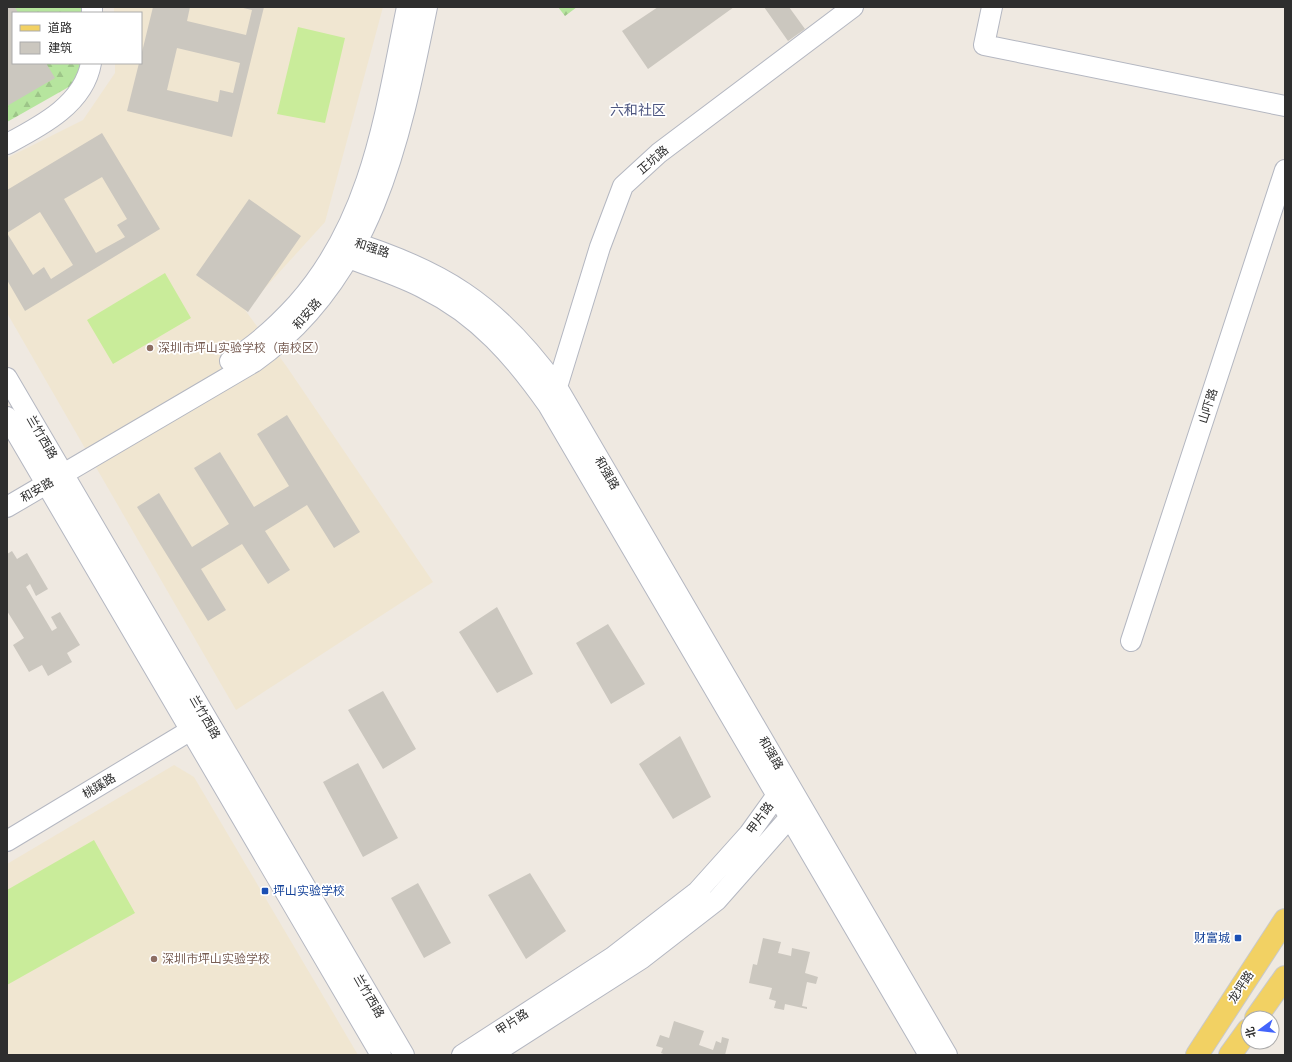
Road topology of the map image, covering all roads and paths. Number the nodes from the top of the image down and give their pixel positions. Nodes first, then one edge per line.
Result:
1 (407, 7) edge
2 (427, 7) edge
3 (853, 7) edge
4 (992, 7) edge
5 (92, 64) edge
6 (1285, 106) edge
7 (7, 144) edge
8 (1285, 170) edge
9 (370, 197) junction
10 (350, 247) junction
11 (7, 378) edge
12 (557, 387) junction
13 (7, 417) edge
14 (52, 473) junction
15 (7, 491) edge
16 (7, 507) edge
17 (1131, 641) dead end
18 (191, 730) junction
19 (784, 792) junction
20 (790, 817) junction
21 (7, 841) edge
22 (1285, 920) edge
23 (1285, 977) edge
24 (1262, 1010) edge
25 (1240, 1041) edge
26 (381, 1055) edge
27 (404, 1055) edge
28 (462, 1055) edge
29 (491, 1055) edge
30 (929, 1055) edge
31 (947, 1055) edge
32 (1197, 1055) edge
33 (1230, 1055) edge

1 - 9 street, 和安路
2 - 9 street, 和安路
3 - 12 street, 正坑路
4 - 6 street
5 - 7 street
8 - 17 street, 山吓路
9 - 10 street, 和安路
10 - 12 street, 和强路
10 - 14 street, 和安路
10 - 19 street, 和强路
11 - 14 street, 兰竹西路
12 - 19 street, 和强路
13 - 14 street, 兰竹西路
14 - 15 street, 和安路
14 - 16 street, 和安路
14 - 18 street, 兰竹西路
14 - 27 street, 兰竹西路
18 - 21 street, 桃蹊路
18 - 26 street, 兰竹西路
19 - 20 street, 和强路
19 - 28 street, 甲片路
19 - 31 street, 和强路
20 - 29 street, 甲片路
20 - 30 street, 和强路
22 - 32 main road, 龙坪路
23 - 24 main road
25 - 33 main road

